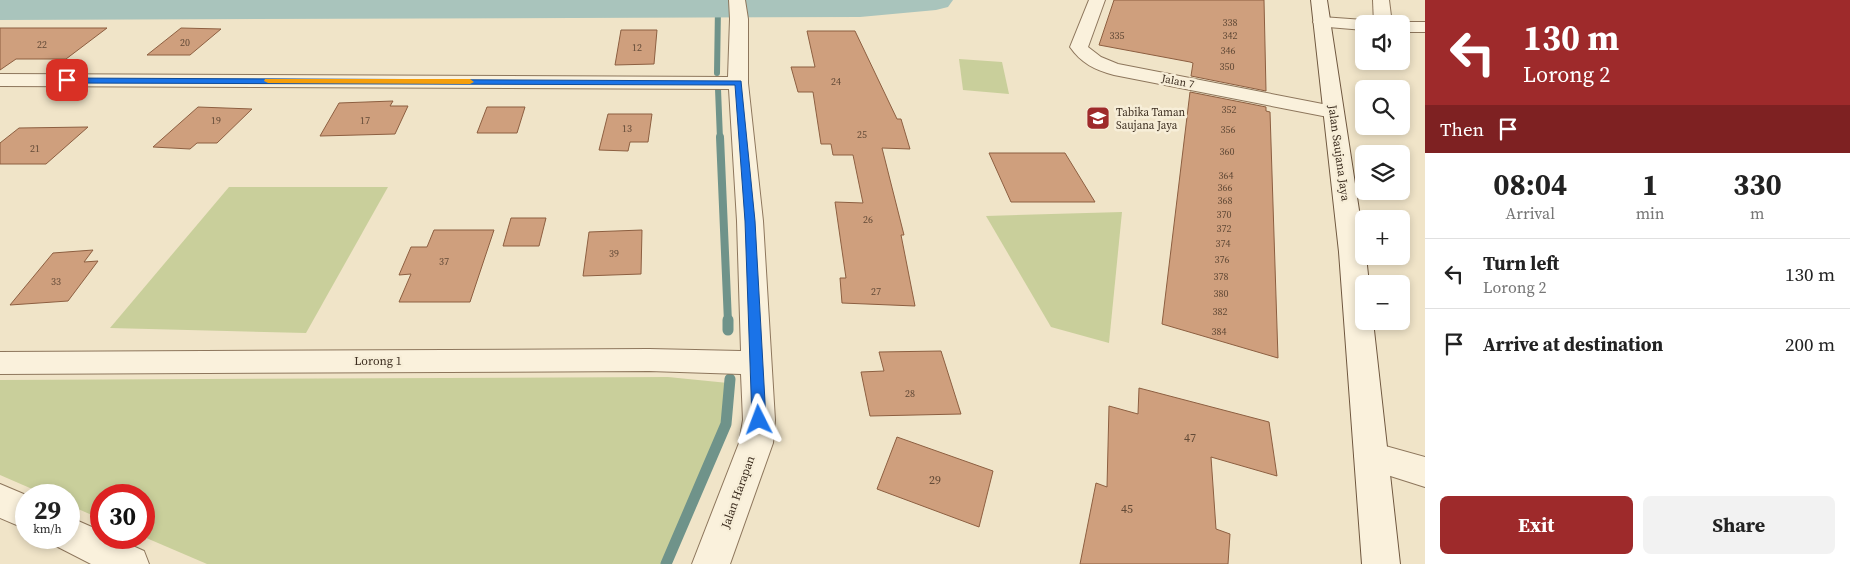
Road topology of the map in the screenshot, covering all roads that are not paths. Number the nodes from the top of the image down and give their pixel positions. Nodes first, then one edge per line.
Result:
1 (1097, 0) edge
2 (1381, 0) edge
3 (738, 9) edge
4 (1321, 11) edge
5 (1382, 15) edge
6 (1355, 22) edge
7 (1410, 27) edge
8 (1425, 28) edge
9 (0, 80) edge
10 (738, 83) junction
11 (1333, 112) junction
12 (0, 362) edge
13 (755, 363) junction
14 (1371, 456) junction
15 (1425, 472) edge
16 (0, 500) edge
17 (15, 508) edge
18 (80, 539) edge
19 (130, 564) edge
20 (711, 564) edge
21 (1382, 564) edge

1 - 11 street, Jalan 7
2 - 5 street
3 - 10 street, Jalan Harapan
4 - 6 street
4 - 11 street, Jalan Saujana Jaya
7 - 8 street
9 - 10 street
10 - 13 street, Jalan Harapan
11 - 14 street, Jalan Saujana Jaya
12 - 13 street, Lorong 1
13 - 20 street, Jalan Harapan
14 - 15 street
14 - 21 street, Jalan Saujana Jaya
16 - 17 street
18 - 19 street

